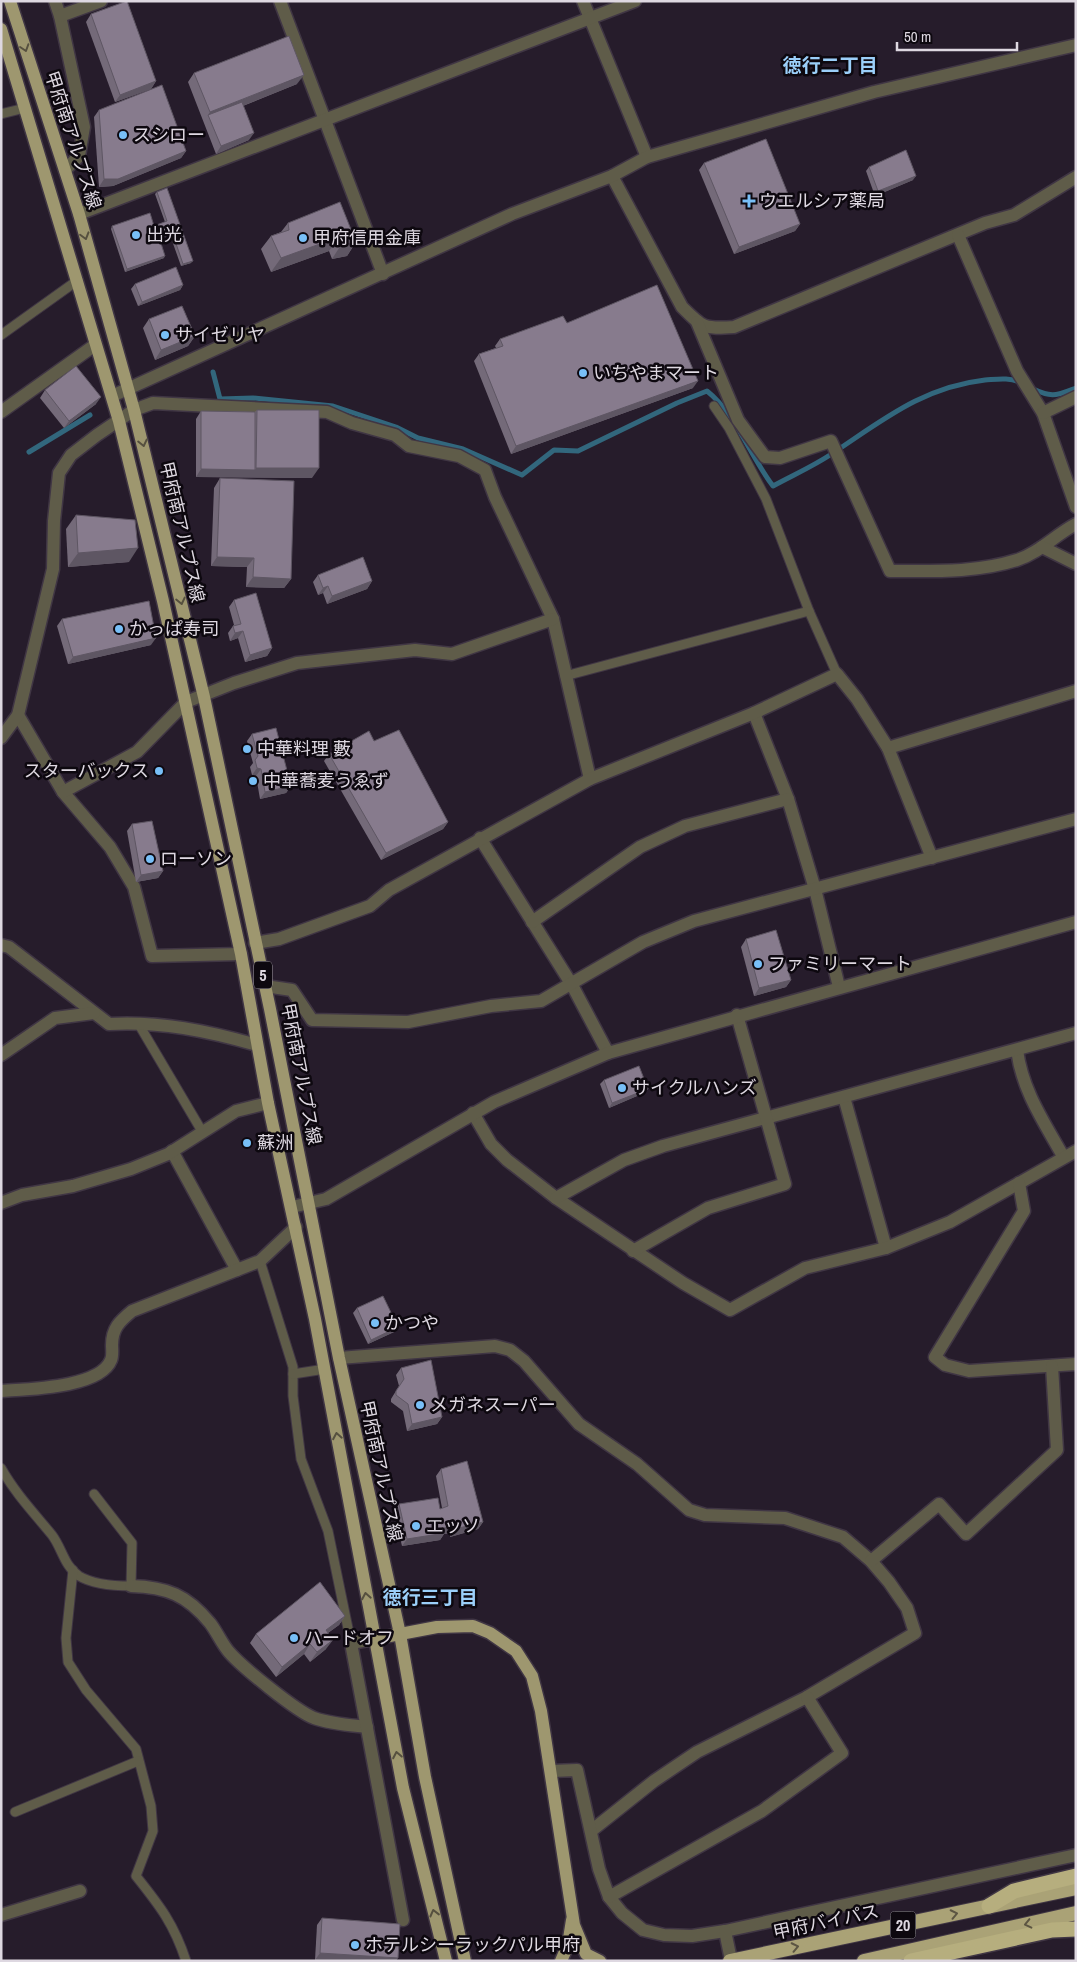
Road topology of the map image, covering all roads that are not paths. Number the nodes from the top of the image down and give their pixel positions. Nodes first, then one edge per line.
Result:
1 (10, 1) edge
2 (55, 1) edge
3 (101, 1) edge
4 (280, 1) edge
5 (583, 1) edge
6 (635, 1) edge
7 (60, 16) junction
8 (590, 18) junction
9 (1, 29) edge
10 (1076, 45) edge
11 (5, 54) edge
12 (25, 108) junction
13 (1, 114) edge
14 (324, 119) junction
15 (647, 157) junction
16 (65, 170) junction
17 (612, 176) junction
18 (1076, 177) edge
19 (79, 214) junction
20 (958, 234) junction
21 (383, 274) junction
22 (78, 280) junction
23 (697, 322) junction
24 (1, 335) edge
25 (95, 345) junction
26 (128, 388) junction
27 (112, 396) junction
28 (1076, 397) edge
29 (714, 406) dead end
30 (134, 410) junction
31 (1, 412) edge
32 (1043, 413) junction
33 (119, 421) junction
34 (1076, 507) edge
35 (1076, 524) edge
36 (1042, 547) junction
37 (1076, 564) edge
38 (809, 611) junction
39 (553, 619) junction
40 (837, 674) junction
41 (565, 676) junction
42 (1076, 691) edge
43 (204, 697) junction
44 (186, 702) junction
45 (754, 713) junction
46 (18, 715) junction
47 (1, 738) edge
48 (888, 748) junction
49 (590, 779) junction
50 (63, 792) junction
51 (788, 799) junction
52 (1076, 819) edge
53 (480, 838) junction
54 (932, 858) junction
55 (815, 889) junction
56 (532, 922) junction
57 (1076, 922) edge
58 (255, 942) junction
59 (1, 945) edge
60 (241, 954) junction
61 (572, 985) junction
62 (265, 986) junction
63 (839, 987) junction
64 (94, 1013) junction
65 (737, 1015) junction
66 (138, 1023) junction
67 (1076, 1033) edge
68 (257, 1045) junction
69 (1016, 1050) junction
70 (608, 1053) junction
71 (1, 1055) edge
72 (844, 1097) junction
73 (268, 1103) junction
74 (473, 1113) junction
75 (766, 1119) junction
76 (203, 1132) junction
77 (1076, 1151) edge
78 (172, 1152) junction
79 (1063, 1156) junction
80 (1020, 1183) junction
81 (556, 1198) junction
82 (1, 1203) edge
83 (309, 1203) junction
84 (292, 1207) junction
85 (296, 1227) junction
86 (886, 1248) junction
87 (633, 1251) junction
88 (260, 1261) junction
89 (237, 1270) junction
90 (339, 1358) junction
91 (1076, 1364) edge
92 (1052, 1366) junction
93 (324, 1369) junction
94 (293, 1374) junction
95 (1, 1391) edge
96 (1, 1468) edge
97 (94, 1494) dead end
98 (871, 1561) junction
99 (73, 1570) junction
100 (131, 1586) junction
101 (400, 1634) junction
102 (374, 1639) junction
103 (351, 1644) junction
104 (807, 1697) junction
105 (366, 1727) junction
106 (138, 1761) junction
107 (552, 1771) junction
108 (15, 1812) dead end
109 (591, 1831) junction
110 (1076, 1855) edge
111 (1076, 1876) edge
112 (1076, 1888) edge
113 (80, 1891) dead end
114 (609, 1897) junction
115 (989, 1906) junction
116 (1076, 1913) edge
117 (1, 1915) edge
118 (572, 1918) junction
119 (403, 1920) dead end
120 (1076, 1929) edge
121 (725, 1931) junction
122 (186, 1961) edge
123 (446, 1961) edge
124 (465, 1961) edge
125 (561, 1961) edge
126 (600, 1961) edge
127 (719, 1961) edge
128 (730, 1961) edge
129 (864, 1961) edge
130 (911, 1961) edge

1 -> 16 main road, 甲府南アルプス線 / 5
2 - 7 street
3 - 7 street
4 - 14 street
5 - 8 street
6 - 8 street
7 - 16 street
8 - 14 street
8 - 15 street
9 - 11 main road, 甲府南アルプス線 / 5
10 - 15 street
11 - 12 main road, 甲府南アルプス線 / 5
12 - 13 lane
12 - 22 main road, 甲府南アルプス線 / 5
14 - 19 street
14 - 21 street
15 - 17 street
16 - 19 main road, 甲府南アルプス線 / 5
17 - 21 street
17 - 23 street
18 - 20 street
19 -> 26 main road, 甲府南アルプス線 / 5
20 - 23 street
20 - 32 street
21 - 26 street
22 - 24 lane
22 - 25 main road, 甲府南アルプス線 / 5
23 - 36 street
25 - 27 main road, 甲府南アルプス線 / 5
25 - 31 street
26 - 27 street
26 - 30 main road, 甲府南アルプス線 / 5
27 - 33 main road, 甲府南アルプス線 / 5
28 - 32 street
29 - 38 lane
30 - 33 street
30 - 39 street
30 -> 43 main road, 甲府南アルプス線 / 5
32 - 34 street
33 - 44 main road, 甲府南アルプス線 / 5
33 - 46 street
35 - 36 street
36 - 37 street
38 - 40 lane
38 - 41 lane
39 - 41 street
39 - 43 street
40 - 45 street
40 - 48 street
41 - 49 street
42 - 48 street
43 - 44 street
43 - 58 main road, 甲府南アルプス線 / 5
44 - 50 street
44 - 60 main road, 甲府南アルプス線 / 5
45 - 49 street
45 - 51 street
46 - 47 street
46 - 50 street
48 - 54 street
49 - 53 street
50 - 60 street
51 - 55 street
51 - 56 street
52 - 54 street
53 - 56 street
53 - 58 street
54 - 55 street
55 - 61 street
55 - 63 street
56 - 61 street
57 - 63 street
58 - 62 main road, 甲府南アルプス線 / 5
59 - 64 street
60 - 68 main road, 甲府南アルプス線 / 5
61 - 62 street
61 - 70 street
62 - 83 main road, 甲府南アルプス線 / 5
63 - 65 street
64 - 66 street
64 - 71 street
65 - 70 street
65 - 75 street
66 - 68 street
66 - 76 lane
67 - 69 street
68 - 73 main road, 甲府南アルプス線 / 5
69 - 72 street
69 - 79 street
70 - 74 street
72 - 75 street
72 - 86 street
73 - 76 street
73 - 84 main road, 甲府南アルプス線 / 5
74 - 81 street
74 - 83 street
75 - 81 street
75 - 87 street
76 - 78 street
77 - 79 street
78 - 82 street
78 - 89 street
79 - 80 street
80 - 86 street
80 - 92 street
81 - 87 street
83 - 84 street
83 - 90 main road, 甲府南アルプス線 / 5
84 - 85 main road, 甲府南アルプス線 / 5
85 - 88 street
85 - 93 main road, 甲府南アルプス線 / 5
86 - 87 street
88 - 89 street
88 - 94 lane
89 - 95 street
90 - 98 street
90 - 101 main road, 甲府南アルプス線 / 5
91 - 92 street
92 - 98 street
93 - 94 lane
102 -> 93 main road, 甲府南アルプス線 / 5
94 - 103 lane
96 - 99 lane
97 - 100 lane
98 - 104 street
99 - 100 lane
99 - 106 lane
100 - 105 street
101 - 102 main road
101 - 107 main road
101 - 124 main road, 甲府南アルプス線 / 5
102 - 103 street
123 -> 102 main road, 甲府南アルプス線 / 5
103 - 105 street
104 - 109 street
104 - 114 street
105 - 119 street
106 - 108 lane
106 - 122 lane
107 - 109 street
107 - 118 main road
109 - 114 street
110 - 121 street
111 - 115 highway
112 - 115 highway, 甲府バイパス / 20
113 - 117 street
114 - 121 street
128 -> 115 highway, 甲府バイパス / 20
116 -> 129 highway, 20
118 - 125 main road
118 - 126 main road
120 - 130 highway
121 - 128 street
127 - 128 main road

